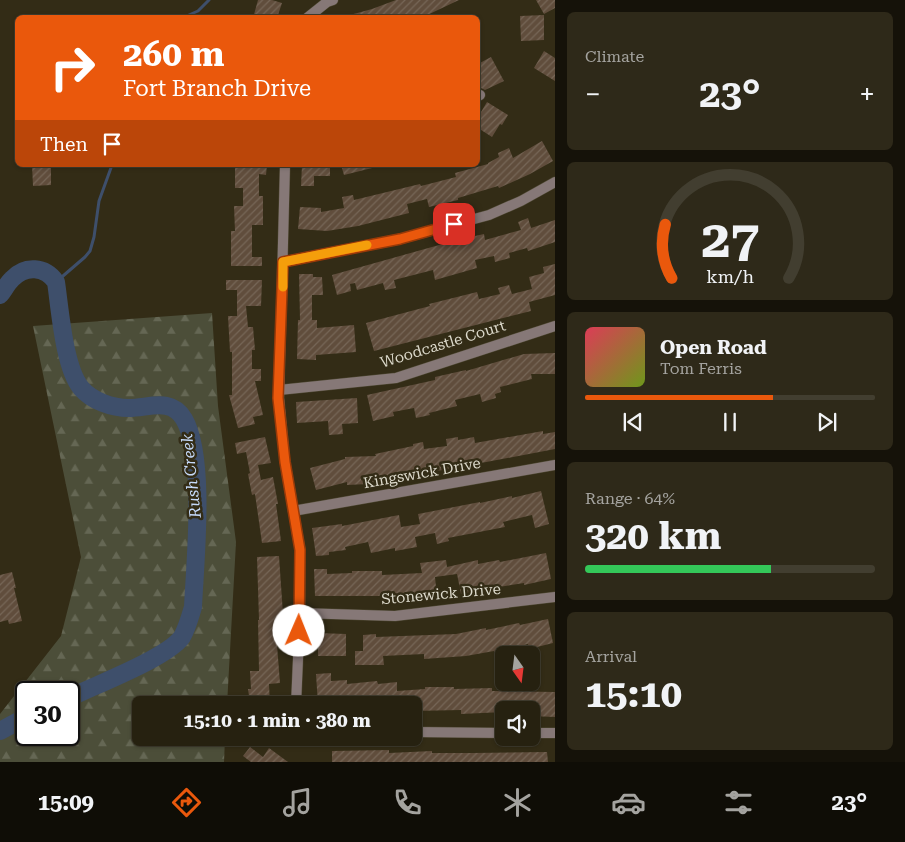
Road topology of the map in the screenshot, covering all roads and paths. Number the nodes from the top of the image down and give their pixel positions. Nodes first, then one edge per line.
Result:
1 (333, 0) edge
2 (311, 15) edge
3 (285, 167) edge
4 (555, 182) edge
5 (283, 262) junction
6 (555, 326) edge
7 (279, 390) junction
8 (555, 465) edge
9 (293, 511) junction
10 (555, 597) edge
11 (300, 613) junction
12 (296, 696) edge
13 (422, 732) edge
14 (495, 733) edge
15 (555, 733) edge
16 (540, 734) edge

1 - 2 street
3 - 5 street
4 - 5 street
5 - 7 street
6 - 7 street, Woodcastle Court
7 - 9 street
8 - 9 street, Kingswick Drive
9 - 11 street
10 - 11 street, Stonewick Drive
11 - 12 street
13 - 14 street
15 - 16 street

